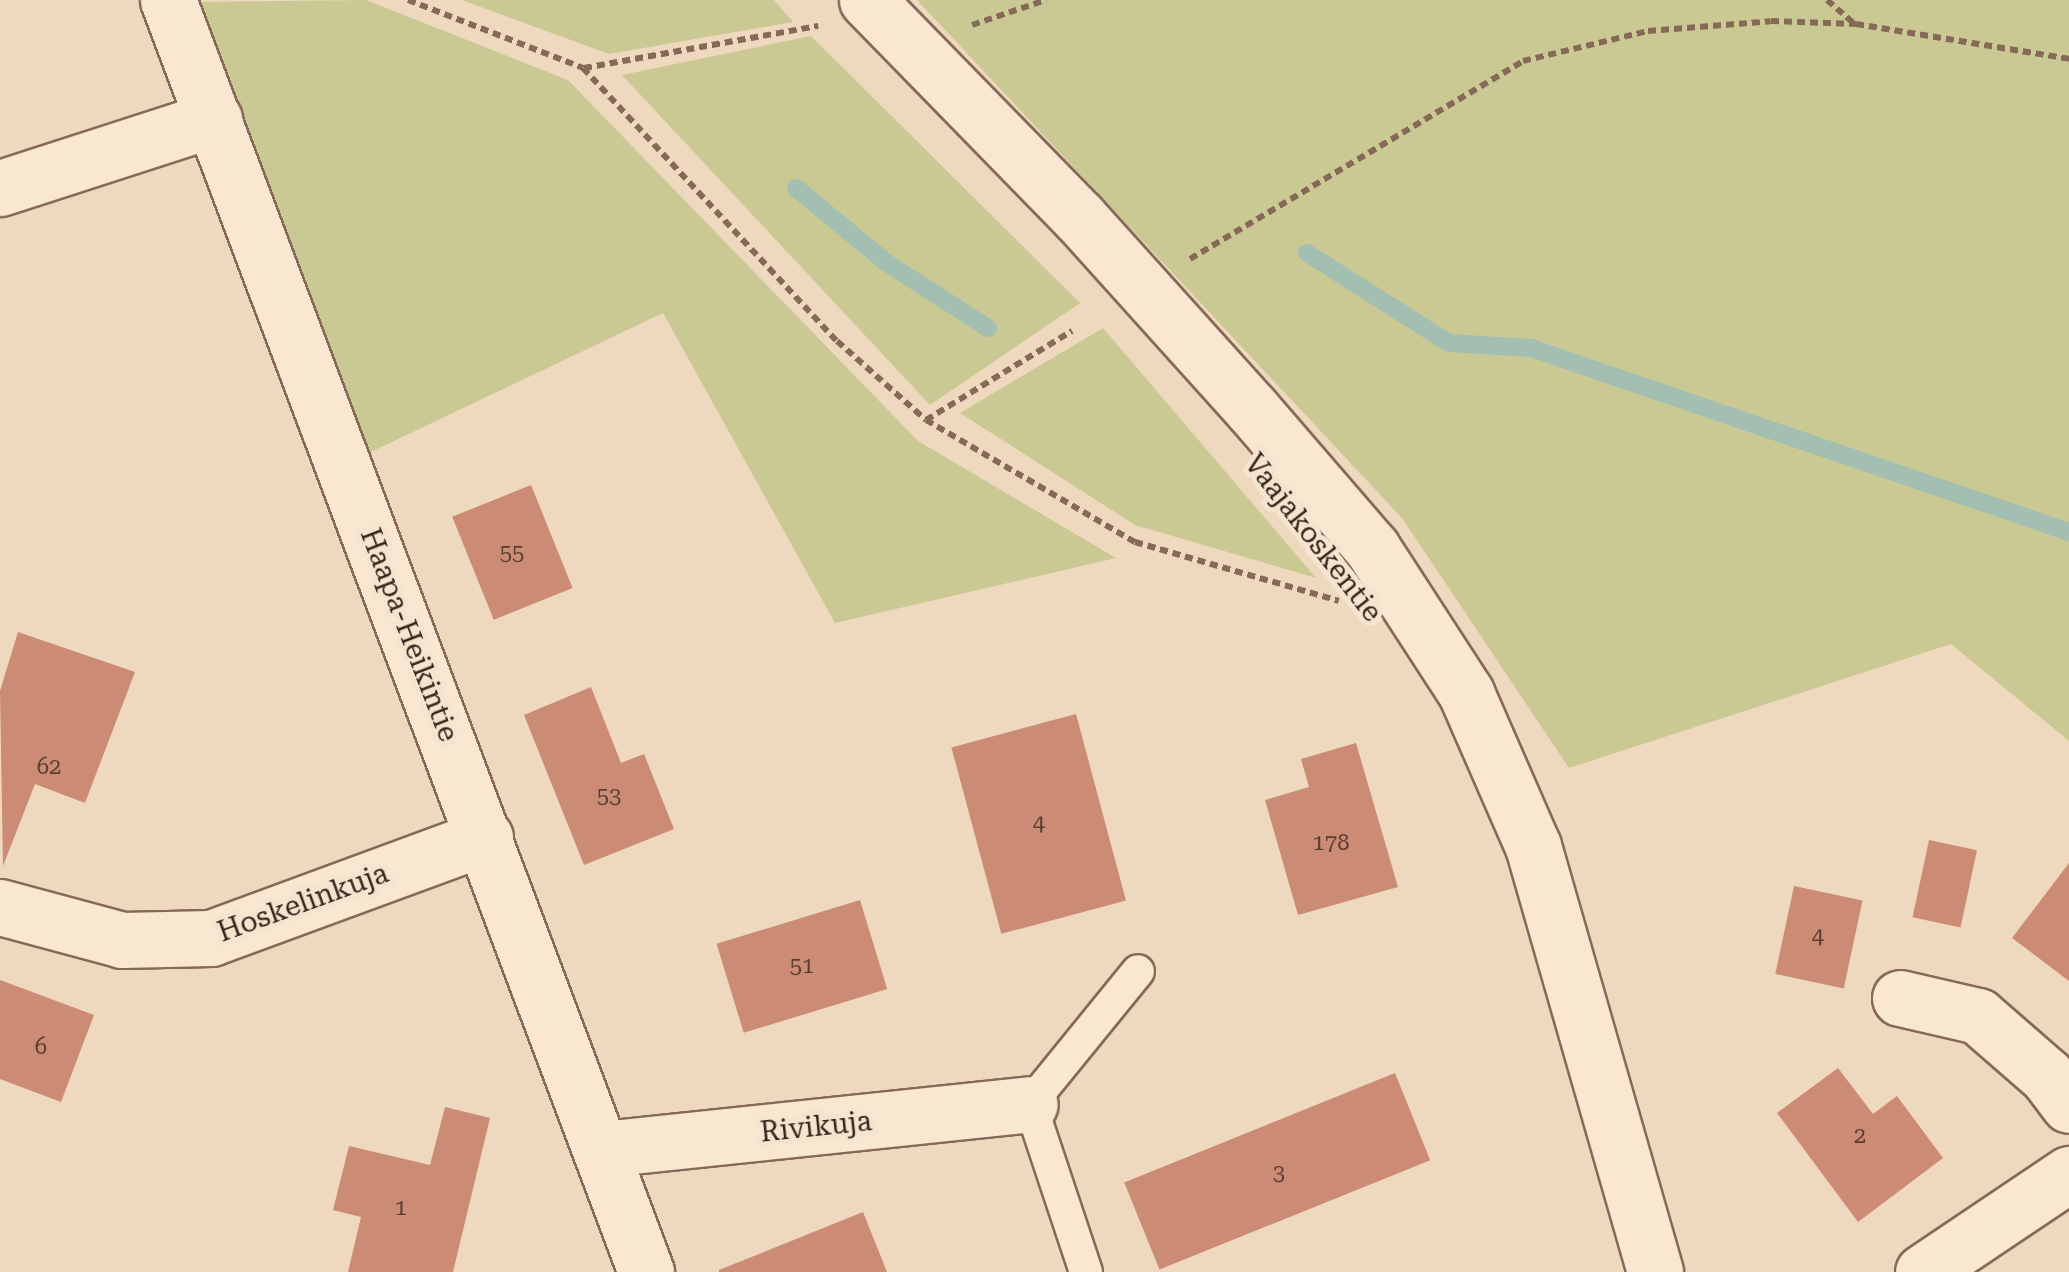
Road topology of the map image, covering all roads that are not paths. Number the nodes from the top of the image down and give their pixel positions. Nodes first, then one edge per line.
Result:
1 (168, 0) edge
2 (839, 12) edge
3 (214, 119) junction
4 (0, 188) edge
5 (485, 837) junction
6 (0, 907) edge
7 (1138, 971) dead end
8 (1900, 998) dead end
9 (1030, 1104) junction
10 (2069, 1105) edge
11 (603, 1149) junction
12 (2069, 1174) edge
13 (646, 1272) edge
14 (1086, 1272) edge
15 (1655, 1272) edge
16 (1922, 1272) edge

1 - 3 street, Haapa-Heikintie
2 - 15 street, Vaajakoskentie
3 - 4 street
3 - 5 street, Haapa-Heikintie
5 - 6 street, Hoskelinkuja
5 - 11 street, Haapa-Heikintie
7 - 9 lane
8 - 10 street
9 - 11 street, Rivikuja
9 - 14 lane
11 - 13 street, Haapa-Heikintie
12 - 16 street

